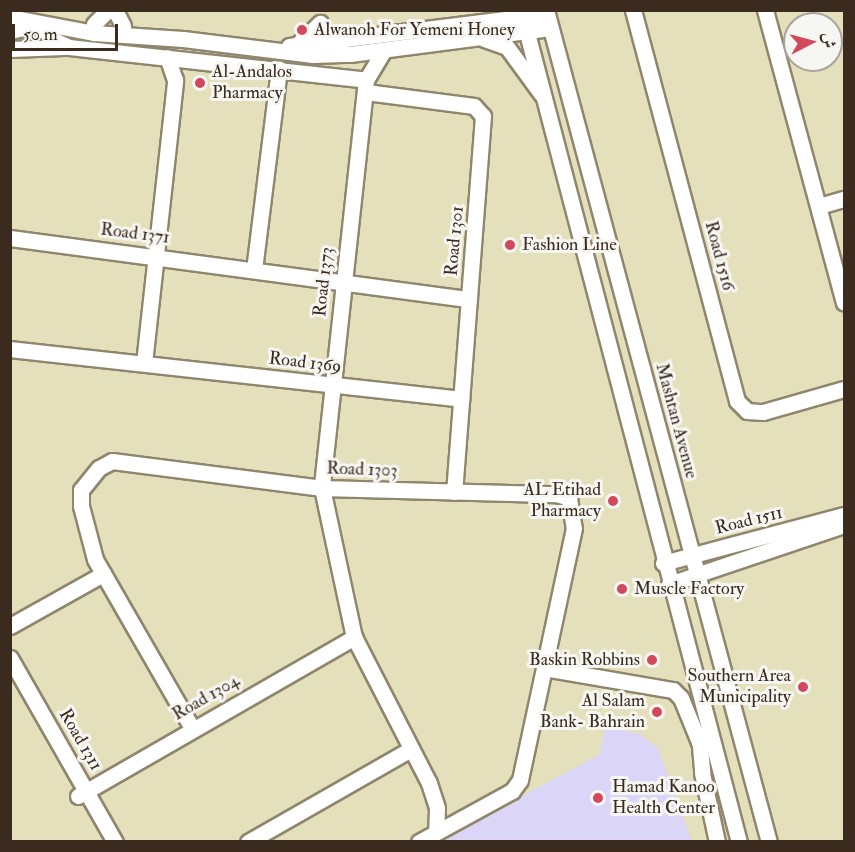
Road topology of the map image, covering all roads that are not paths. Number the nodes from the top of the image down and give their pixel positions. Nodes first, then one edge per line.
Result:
1 (115, 10) edge
2 (633, 10) edge
3 (765, 10) edge
4 (320, 16) edge
5 (10, 17) edge
6 (487, 17) edge
7 (548, 18) edge
8 (524, 19) edge
9 (39, 24) junction
10 (112, 24) edge
11 (68, 27) junction
12 (10, 31) edge
13 (475, 38) junction
14 (335, 43) junction
15 (297, 45) junction
16 (69, 47) junction
17 (10, 49) edge
18 (277, 49) junction
19 (384, 50) junction
20 (350, 54) junction
21 (321, 55) junction
22 (167, 57) junction
23 (191, 60) junction
24 (279, 69) junction
25 (298, 71) junction
26 (175, 80) junction
27 (366, 86) junction
28 (544, 97) junction
29 (844, 199) edge
30 (819, 206) junction
31 (10, 238) edge
32 (154, 256) junction
33 (254, 270) junction
34 (344, 282) junction
35 (469, 299) junction
36 (844, 303) edge
37 (10, 349) edge
38 (144, 363) junction
39 (333, 386) junction
40 (844, 389) edge
41 (461, 399) junction
42 (322, 488) junction
43 (454, 492) junction
44 (844, 515) edge
45 (844, 525) edge
46 (692, 556) junction
47 (663, 563) junction
48 (103, 574) junction
49 (696, 576) junction
50 (669, 584) junction
51 (10, 627) edge
52 (354, 637) junction
53 (10, 658) edge
54 (544, 668) junction
55 (10, 677) edge
56 (701, 702) junction
57 (192, 728) junction
58 (699, 742) junction
59 (409, 750) junction
60 (83, 793) junction
61 (435, 832) junction
62 (250, 841) edge
63 (104, 842) edge
64 (115, 842) edge
65 (418, 842) edge
66 (717, 842) edge
67 (739, 842) edge
68 (769, 842) edge

1 - 10 street
2 - 40 street, Road 1516
3 - 30 street
4 - 14 street
4 - 15 street
5 - 9 street
6 - 8 street
6 - 14 street
7 - 8 street
7 - 46 street, Mashtan Avenue
8 - 13 street
8 - 28 street
9 - 11 street
9 - 12 street
9 - 16 street
10 - 11 street
10 - 11 street
10 - 18 street
13 - 19 street
13 - 28 street
14 - 15 street
15 - 18 street
16 - 17 street, Road 1301
16 - 22 street, Road 1301
18 - 21 street
19 - 20 street
19 - 27 street
20 - 21 street
20 - 27 street
21 - 25 street
22 - 23 street, Road 1301
22 - 26 street
23 - 24 street, Road 1301
23 - 26 street
24 - 25 street, Road 1301
24 - 33 street
25 - 27 street, Road 1301
26 - 32 street
27 - 34 street, Road 1373
27 - 35 street, Road 1301
28 - 47 street
29 - 30 street
30 - 36 street
31 - 32 street, Road 1371
32 - 33 street, Road 1371
32 - 38 street
33 - 34 street, Road 1371
34 - 35 street, Road 1371
34 - 39 street, Road 1373
35 - 41 street, Road 1301
37 - 38 street, Road 1369
38 - 39 street, Road 1369
39 - 41 street, Road 1369
39 - 42 street, Road 1373
41 - 43 street, Road 1301
42 - 43 street, Road 1303
42 - 48 street, Road 1303
42 - 52 street
43 - 54 street, Road 1303
44 - 46 street, Road 1511
45 - 49 street, Road 1511
46 - 47 street, Road 1511
46 - 49 street, Mashtan Avenue
47 - 50 street
48 - 51 street
48 - 57 street, Road 1303
49 - 50 street, Road 1511
49 - 68 street, Mashtan Avenue
50 - 56 street
52 - 57 street, Road 1304
52 - 59 street
53 - 60 street, Road 1311
54 - 58 street
54 - 61 street, Road 1303
55 - 60 street, Road 1311
56 - 58 street
56 - 67 street
57 - 60 street, Road 1304
58 - 66 street
59 - 61 street
59 - 62 street
60 - 63 street, Road 1311
60 - 64 street, Road 1311
61 - 65 street, Road 1303

